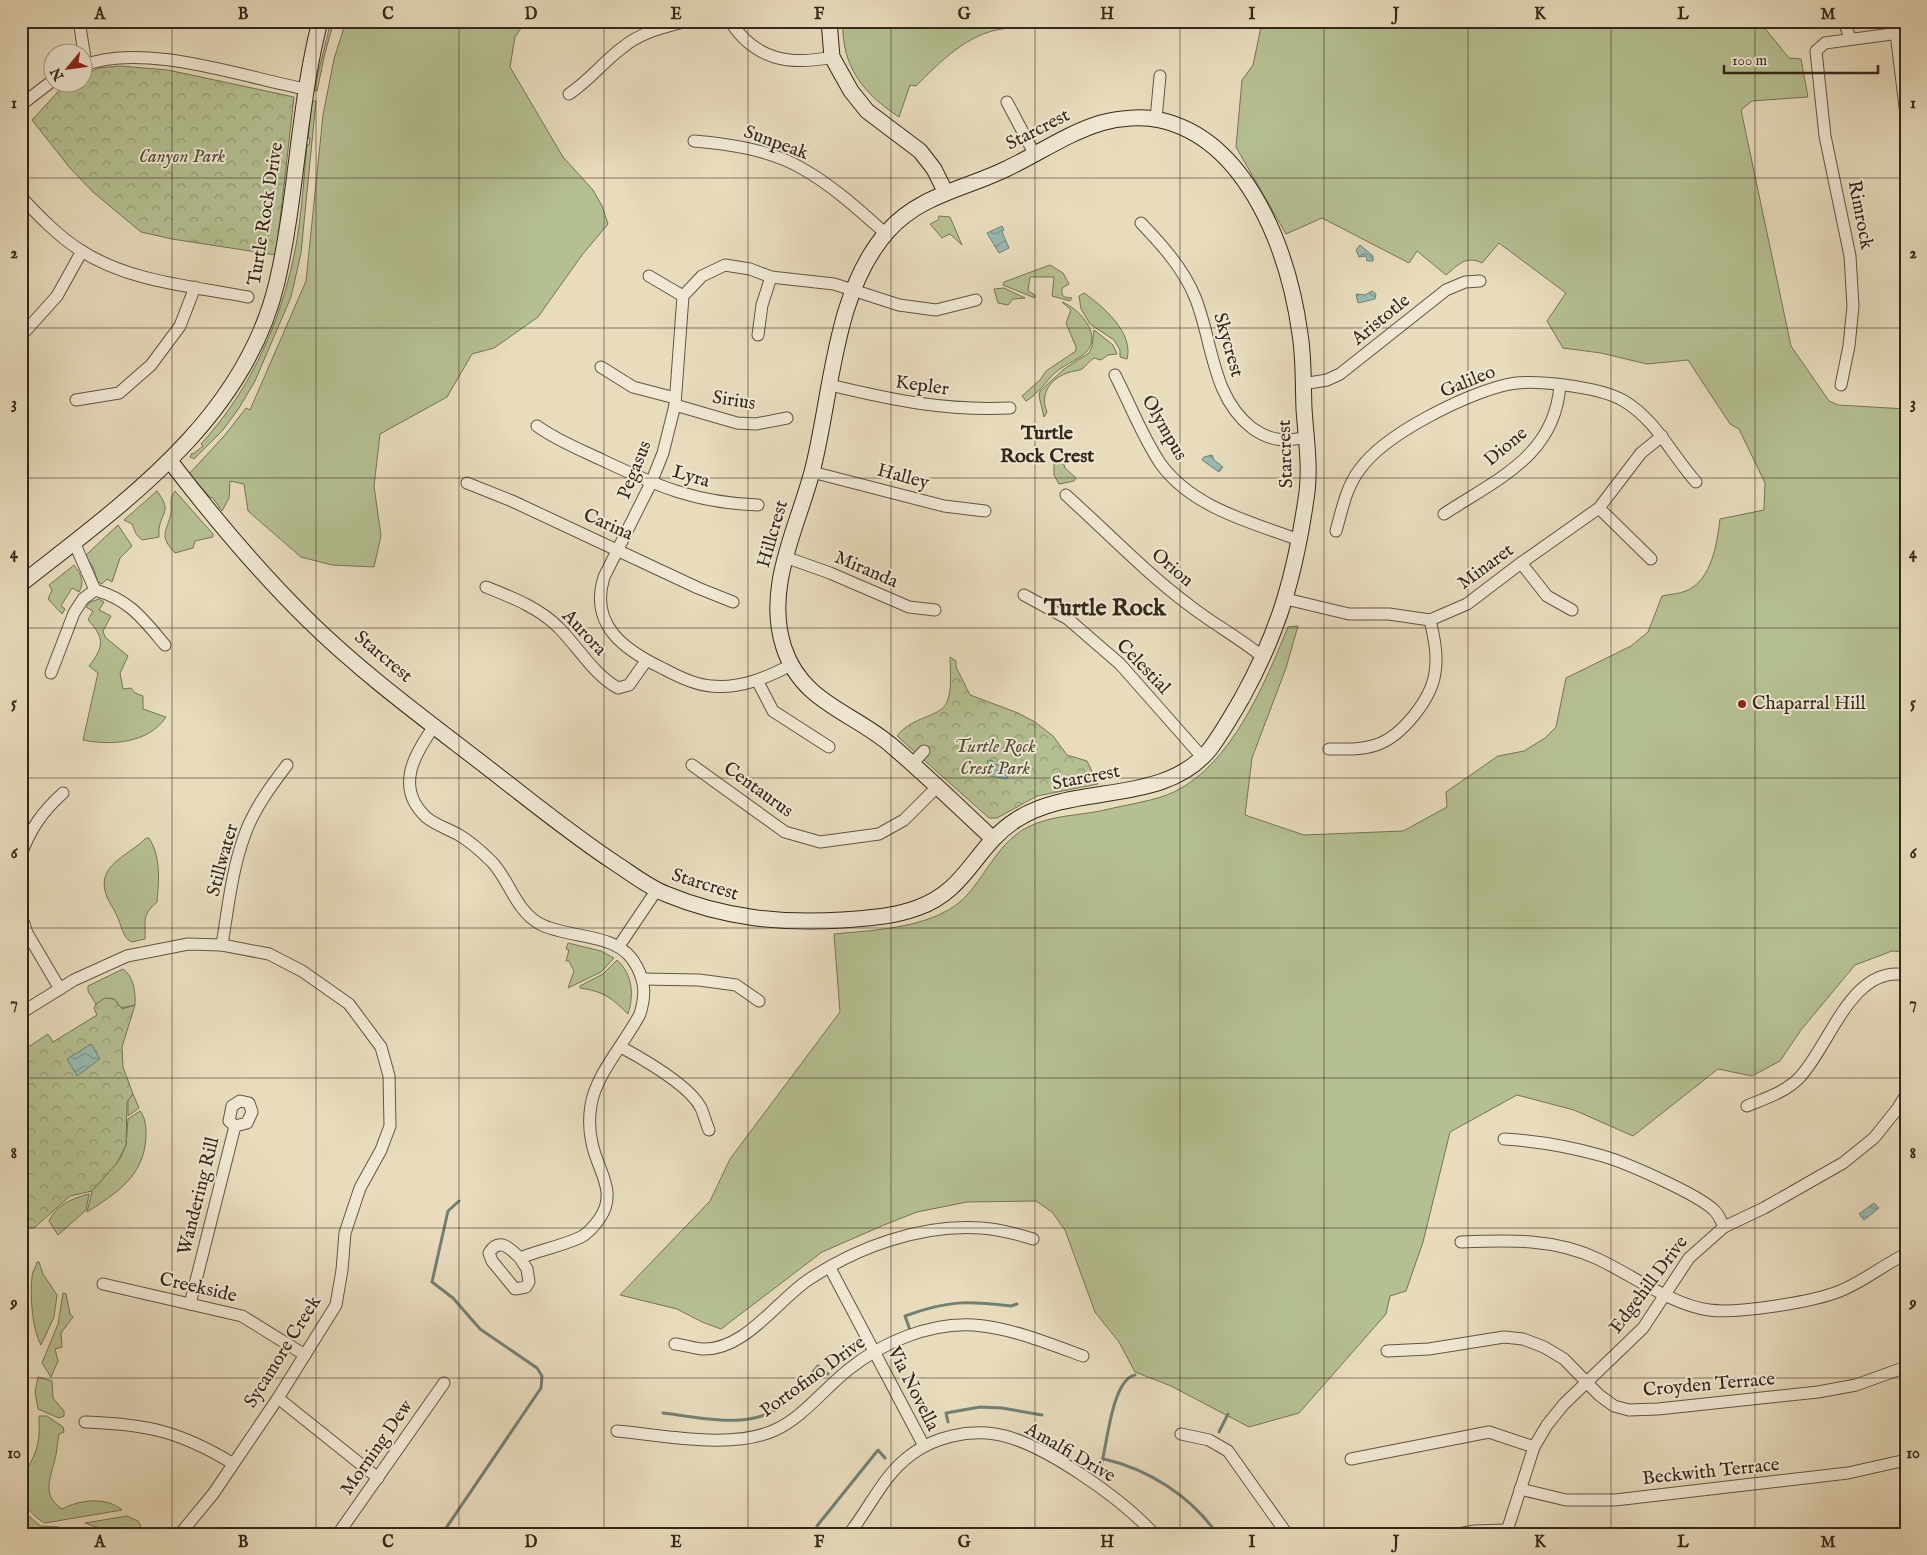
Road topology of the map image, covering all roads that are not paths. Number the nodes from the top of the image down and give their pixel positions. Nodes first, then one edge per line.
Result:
1 (79, 21) edge
2 (320, 21) edge
3 (687, 21) edge
4 (730, 21) edge
5 (829, 21) edge
6 (1844, 21) edge
7 (1901, 32) edge
8 (1850, 38) junction
9 (81, 42) edge
10 (832, 56) junction
11 (92, 63) edge
12 (1160, 76) dead end
13 (42, 89) edge
14 (306, 89) junction
15 (569, 94) dead end
16 (1007, 102) dead end
17 (21, 105) edge
18 (1906, 115) edge
19 (1156, 119) junction
20 (694, 141) dead end
21 (1035, 155) junction
22 (945, 191) junction
23 (21, 197) edge
24 (1141, 223) dead end
25 (885, 233) junction
26 (82, 252) junction
27 (650, 276) dead end
28 (771, 277) junction
29 (1480, 281) dead end
30 (195, 287) junction
31 (853, 290) junction
32 (683, 296) junction
33 (248, 298) dead end
34 (976, 300) dead end
35 (758, 335) dead end
36 (21, 336) edge
37 (601, 367) dead end
38 (1115, 375) dead end
39 (1303, 384) junction
40 (830, 385) junction
41 (1560, 385) junction
42 (1841, 385) dead end
43 (76, 400) dead end
44 (675, 402) junction
45 (1010, 408) dead end
46 (788, 418) dead end
47 (538, 426) dead end
48 (1662, 436) junction
49 (1306, 437) junction
50 (170, 461) junction
51 (812, 472) junction
52 (467, 482) dead end
53 (1696, 482) dead end
54 (651, 483) junction
55 (1066, 495) dead end
56 (758, 505) dead end
57 (1599, 508) junction
58 (985, 511) dead end
59 (1444, 514) dead end
60 (1336, 532) dead end
61 (1300, 540) junction
62 (74, 542) junction
63 (618, 548) junction
64 (786, 557) junction
65 (1651, 559) dead end
66 (1521, 563) junction
67 (21, 584) edge
68 (486, 587) dead end
69 (95, 590) junction
70 (1024, 595) dead end
71 (1286, 599) junction
72 (733, 602) dead end
73 (935, 610) dead end
74 (1572, 610) dead end
75 (1430, 620) junction
76 (165, 646) dead end
77 (1264, 658) junction
78 (646, 661) junction
79 (791, 664) junction
80 (51, 673) dead end
81 (758, 682) junction
82 (435, 725) junction
83 (829, 747) dead end
84 (1330, 749) dead end
85 (924, 751) dead end
86 (1203, 758) junction
87 (692, 764) dead end
88 (912, 764) junction
89 (287, 765) dead end
90 (937, 787) junction
91 (63, 793) dead end
92 (992, 838) junction
93 (21, 855) edge
94 (656, 891) junction
95 (21, 915) edge
96 (222, 945) junction
97 (618, 946) junction
98 (1906, 975) edge
99 (643, 979) junction
100 (60, 989) junction
101 (759, 1001) dead end
102 (21, 1013) edge
103 (621, 1047) junction
104 (1906, 1095) edge
105 (1747, 1106) dead end
106 (235, 1126) dead end
107 (709, 1130) dead end
108 (1504, 1139) dead end
109 (1724, 1227) junction
110 (1033, 1239) dead end
111 (1461, 1242) dead end
112 (1906, 1254) edge
113 (520, 1258) dead end
114 (830, 1268) junction
115 (103, 1284) dead end
116 (1665, 1295) junction
117 (190, 1304) junction
118 (675, 1344) dead end
119 (1387, 1351) dead end
120 (875, 1353) junction
121 (305, 1355) junction
122 (1083, 1356) dead end
123 (1906, 1368) edge
124 (1586, 1382) junction
125 (444, 1383) dead end
126 (278, 1398) junction
127 (85, 1422) dead end
128 (617, 1431) dead end
129 (1181, 1434) dead end
130 (924, 1446) junction
131 (1534, 1447) junction
132 (1351, 1459) dead end
133 (1906, 1460) edge
134 (232, 1463) junction
135 (378, 1478) junction
136 (1520, 1489) junction
137 (1506, 1532) edge
138 (180, 1534) edge
139 (338, 1534) edge
140 (850, 1534) edge
141 (1154, 1534) edge
142 (1287, 1534) edge
143 (1459, 1534) edge

1 - 9 street
2 - 14 street, Turtle Rock Drive
3 - 15 street
4 - 10 street
5 - 10 street
6 - 8 street
7 - 8 street
7 - 18 street
8 - 42 street, Rimrock
10 - 22 street
11 - 14 street
12 - 19 street
13 - 17 street
14 - 50 street, Turtle Rock Drive
16 - 21 street
19 - 21 street, Starcrest
19 - 39 street, Starcrest
20 - 25 street, Sunpeak
21 - 22 street, Starcrest
22 - 25 street, Hillcrest
23 - 26 street
24 - 49 street, Skycrest
25 - 31 street, Hillcrest
26 - 30 street
26 - 36 street
27 - 32 street
28 - 31 street
28 - 32 street
28 - 35 street
29 - 39 street, Aristotle
30 - 33 street
30 - 43 street
31 - 34 street
31 - 40 street, Hillcrest
32 - 44 street, Pegasus
37 - 44 street, Sirius
38 - 61 street, Olympus
39 - 49 street, Starcrest
40 - 45 street, Kepler
40 - 51 street, Hillcrest
41 - 48 street, Galileo
41 - 59 street, Dione
41 - 60 street, Galileo
44 - 46 street, Sirius
44 - 54 street, Pegasus
47 - 54 street, Lyra
48 - 53 street, Galileo
48 - 57 street, Minaret
49 - 61 street, Starcrest
50 - 62 street, Turtle Rock Drive
50 - 82 street, Starcrest
51 - 58 street, Halley
51 - 64 street, Hillcrest
52 - 63 street, Carina
54 - 56 street, Lyra
54 - 63 street, Pegasus
55 - 77 street, Orion
57 - 65 street
57 - 66 street, Minaret
61 - 71 street, Starcrest
62 - 67 street, Turtle Rock Drive
62 - 69 street
63 - 72 street, Carina
63 - 78 street, Pegasus
64 - 73 street, Miranda
64 - 79 street, Hillcrest
66 - 74 street
66 - 75 street, Minaret
68 - 78 street, Aurora
69 - 76 street
69 - 80 street
70 - 86 street, Celestial
71 - 75 street
71 - 77 street, Starcrest
75 - 84 street
77 - 86 street, Starcrest
78 - 81 street, Pegasus
79 - 81 street, Pegasus
79 - 88 street, Hillcrest
81 - 83 street
82 - 94 street, Starcrest
82 - 97 street
85 - 88 street
86 - 92 street, Starcrest
87 - 90 street, Centaurus
88 - 90 street, Hillcrest
89 - 96 street, Stillwater
90 - 92 street, Hillcrest
91 - 93 street
92 - 94 street, Starcrest
94 - 97 street
95 - 100 street
96 - 100 street, Sycamore Creek
96 - 121 street, Sycamore Creek
97 - 99 street
98 - 105 street
99 - 101 street
99 - 103 street
100 - 102 street, Sycamore Creek
103 - 107 street
103 - 113 street
104 - 109 street, Edgehill Drive
106 - 117 street, Wandering Rill
108 - 109 street
109 - 116 street, Edgehill Drive
110 - 114 street
111 - 116 street
112 - 116 street
114 - 118 street
114 - 120 street, Via Novella
115 - 117 street, Creekside
116 - 124 street, Edgehill Drive
117 - 121 street, Creekside
119 - 124 street, Croyden Terrace
120 - 122 street, Portofino Drive
120 - 128 street, Portofino Drive
120 - 130 street, Via Novella
121 - 126 street, Sycamore Creek
123 - 124 street, Croyden Terrace
124 - 131 street, Edgehill Drive
125 - 135 street, Morning Dew
126 - 134 street, Sycamore Creek
126 - 135 street
127 - 134 street
129 - 142 street
130 - 140 street, Amalfi Drive
130 - 141 street, Amalfi Drive
131 - 132 street
131 - 136 street, Edgehill Drive
133 - 136 street, Beckwith Terrace
134 - 138 street, Sycamore Creek
135 - 139 street, Morning Dew
136 - 137 street, Edgehill Drive
137 - 143 street

